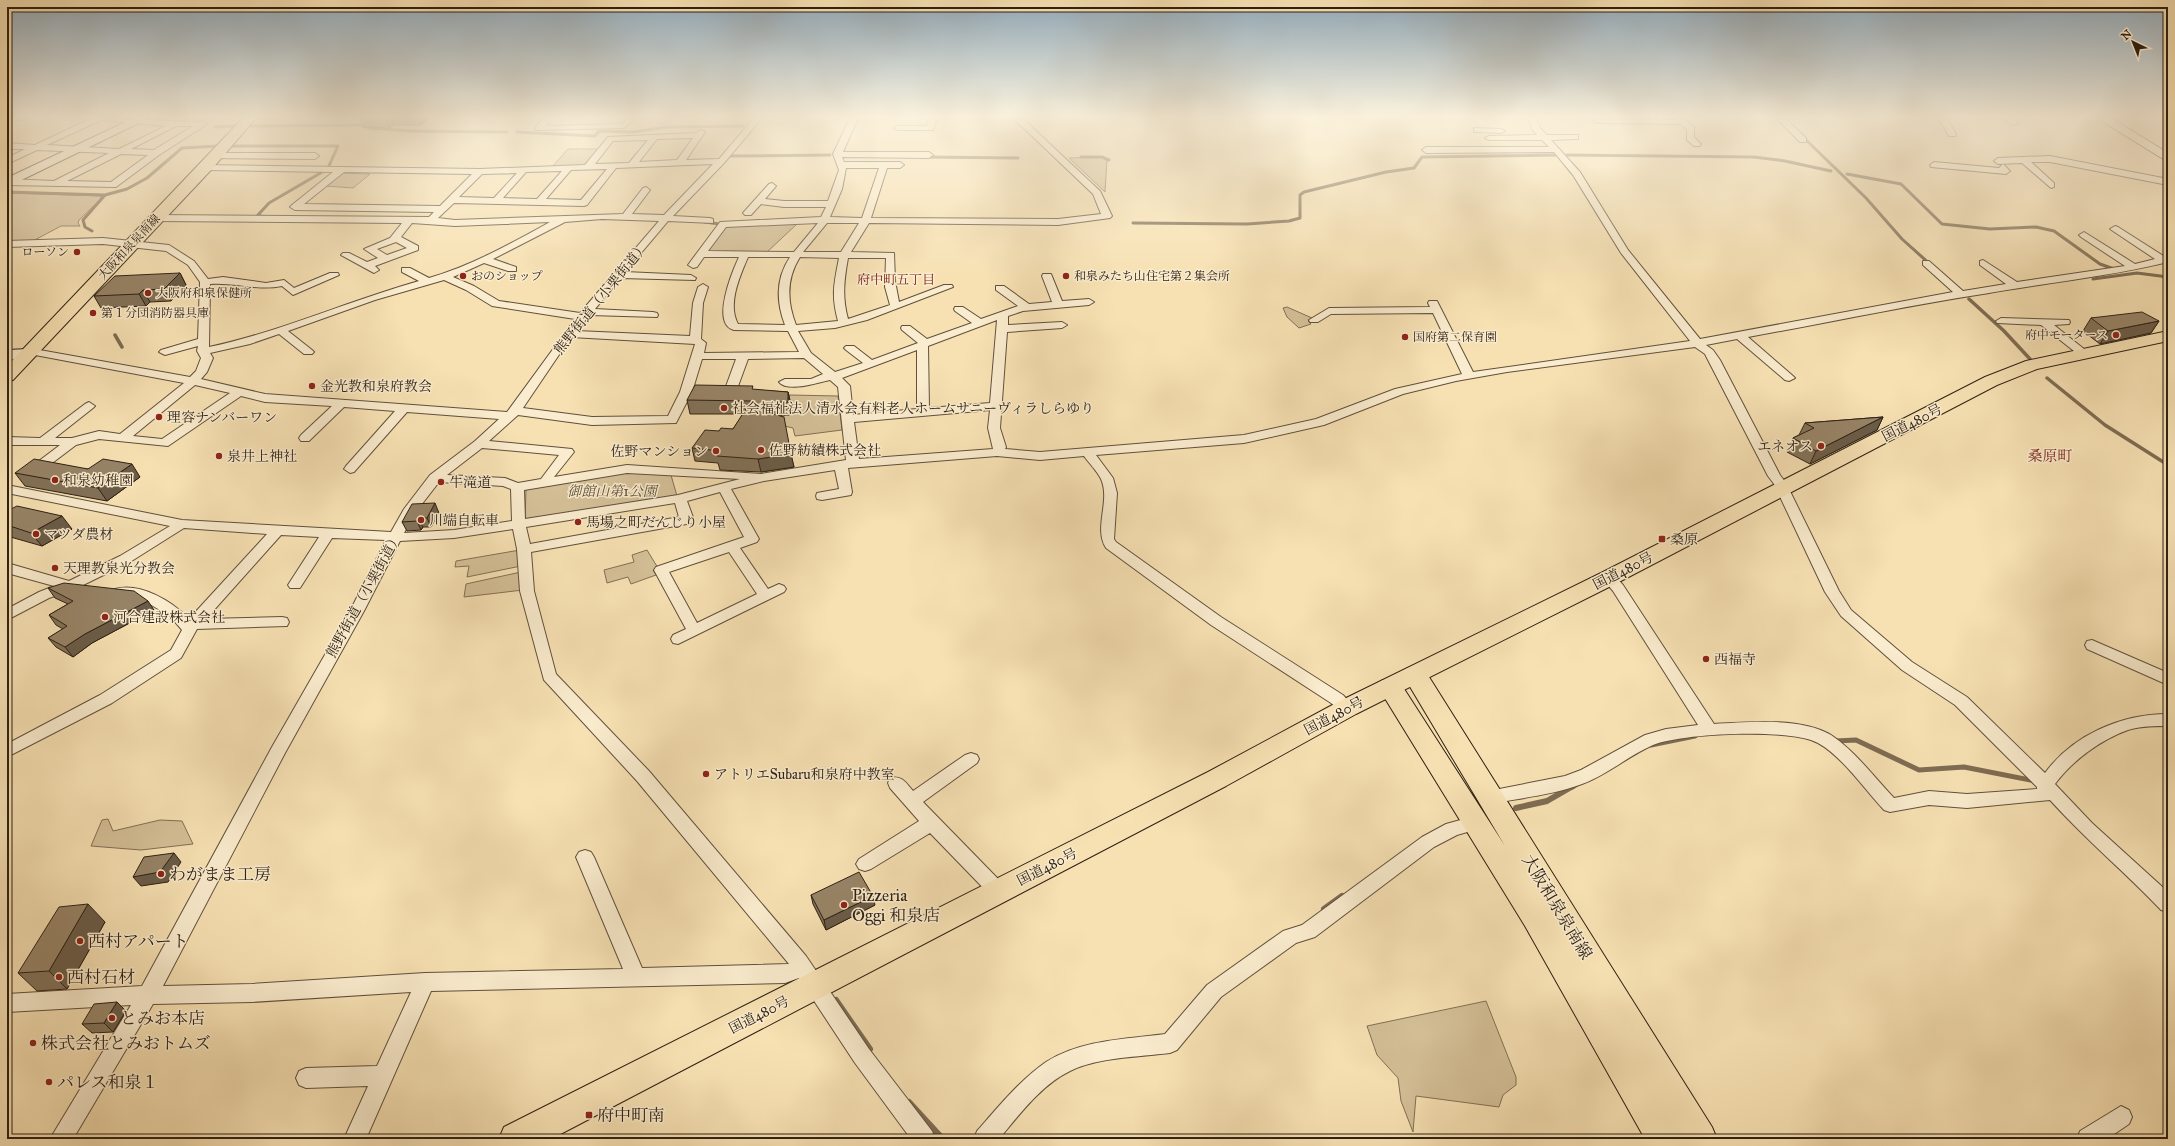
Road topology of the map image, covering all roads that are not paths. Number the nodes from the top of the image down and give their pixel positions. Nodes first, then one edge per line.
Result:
1 (30, 171) edge
2 (80, 171) edge
3 (131, 171) edge
4 (201, 171) edge
5 (339, 171) edge
6 (444, 171) edge
7 (491, 171) edge
8 (523, 171) edge
9 (566, 171) edge
10 (609, 171) edge
11 (711, 171) edge
12 (842, 171) edge
13 (882, 171) edge
14 (1074, 171) edge
15 (1575, 171) edge
16 (2038, 171) edge
17 (2116, 171) edge
18 (480, 172) junction
19 (2048, 180) dead end
20 (7, 182) edge
21 (2168, 182) edge
22 (55, 184) junction
23 (773, 189) dead end
24 (645, 195) dead end
25 (450, 200) junction
26 (496, 201) junction
27 (759, 201) junction
28 (539, 202) junction
29 (831, 204) junction
30 (441, 209) junction
31 (748, 213) dead end
32 (625, 217) junction
33 (155, 218) junction
34 (666, 218) junction
35 (563, 219) junction
36 (409, 220) junction
37 (431, 220) junction
38 (825, 220) junction
39 (866, 220) junction
40 (710, 221) dead end
41 (2115, 229) dead end
42 (2084, 235) dead end
43 (397, 239) junction
44 (133, 243) junction
45 (7, 244) edge
46 (701, 254) junction
47 (745, 254) junction
48 (346, 255) dead end
49 (796, 255) junction
50 (844, 255) junction
51 (386, 259) junction
52 (484, 260) junction
53 (2165, 260) edge
54 (1926, 263) dead end
55 (1984, 263) dead end
56 (693, 265) dead end
57 (2133, 267) junction
58 (512, 269) dead end
59 (406, 270) dead end
60 (334, 275) dead end
61 (619, 275) junction
62 (1047, 276) dead end
63 (445, 277) junction
64 (691, 278) dead end
65 (205, 282) junction
66 (428, 282) junction
67 (2016, 286) junction
68 (703, 287) dead end
69 (948, 287) dead end
70 (1000, 288) dead end
71 (1962, 295) junction
72 (1089, 302) dead end
73 (1058, 304) junction
74 (895, 306) junction
75 (1025, 308) junction
76 (959, 309) dead end
77 (586, 314) junction
78 (654, 314) dead end
79 (1003, 315) junction
80 (1314, 320) dead end
81 (2001, 321) dead end
82 (2044, 322) junction
83 (2065, 322) dead end
84 (844, 323) junction
85 (981, 324) junction
86 (1062, 325) dead end
87 (790, 328) junction
88 (906, 328) dead end
89 (1002, 329) junction
90 (281, 330) junction
91 (568, 334) junction
92 (1739, 335) junction
93 (2168, 336) edge
94 (695, 340) junction
95 (1697, 343) junction
96 (923, 345) junction
97 (204, 346) junction
98 (850, 348) dead end
99 (165, 352) dead end
100 (308, 352) dead end
101 (2083, 353) junction
102 (28, 354) junction
103 (7, 355) edge
104 (807, 355) junction
105 (697, 356) junction
106 (743, 356) junction
107 (871, 364) junction
108 (7, 376) edge
109 (1469, 376) junction
110 (833, 377) junction
111 (1789, 378) dead end
112 (193, 381) junction
113 (785, 382) dead end
114 (731, 389) edge
115 (239, 392) junction
116 (340, 405) junction
117 (89, 406) dead end
118 (995, 406) junction
119 (404, 408) junction
120 (922, 413) junction
121 (512, 414) junction
122 (848, 419) junction
123 (124, 437) junction
124 (305, 438) dead end
125 (7, 441) edge
126 (42, 442) junction
127 (72, 442) junction
128 (479, 444) junction
129 (997, 452) junction
130 (1088, 453) junction
131 (847, 465) junction
132 (350, 469) dead end
133 (763, 477) junction
134 (435, 478) junction
135 (546, 482) junction
136 (517, 487) junction
137 (724, 488) junction
138 (8, 490) edge
139 (1783, 490) junction
140 (822, 496) dead end
141 (680, 499) junction
142 (182, 524) junction
143 (519, 524) junction
144 (278, 532) junction
145 (328, 533) junction
146 (397, 536) junction
147 (732, 546) junction
148 (524, 549) junction
149 (7, 568) edge
150 (294, 578) dead end
151 (1609, 578) junction
152 (70, 586) junction
153 (779, 589) dead end
154 (765, 596) junction
155 (7, 615) edge
156 (282, 622) dead end
157 (191, 626) junction
158 (694, 631) junction
159 (678, 639) dead end
160 (2092, 645) dead end
161 (1415, 675) junction
162 (2168, 679) edge
163 (1390, 687) junction
164 (1347, 708) junction
165 (2168, 720) edge
166 (1710, 729) junction
167 (7, 750) edge
168 (971, 759) dead end
169 (896, 783) dead end
170 (2046, 784) junction
171 (1490, 797) junction
172 (912, 801) junction
173 (931, 823) junction
174 (1475, 823) junction
175 (585, 857) dead end
176 (865, 864) dead end
177 (998, 892) junction
178 (2168, 904) edge
179 (809, 977) junction
180 (637, 978) junction
181 (425, 982) junction
182 (148, 995) junction
183 (7, 1003) edge
184 (383, 1076) junction
185 (306, 1078) dead end
186 (2121, 1117) dead end
187 (61, 1139) edge
188 (355, 1139) edge
189 (516, 1139) edge
190 (924, 1139) edge
191 (985, 1139) edge
192 (1664, 1139) edge
193 (1700, 1139) edge
194 (2088, 1139) edge

1 - 20 street
2 - 22 street
3 - 22 street
4 - 33 main road, 大阪和泉泉南線
5 - 30 street
6 - 18 street
7 - 18 street
8 - 26 street
9 - 28 street
10 - 28 street
11 - 34 street, 熊野街道（小栗街道）
12 - 29 street
13 - 39 street
14 - 39 street
15 - 95 street
16 - 19 street
17 - 21 street
18 - 25 street
20 - 22 street
23 - 27 street
24 - 32 street
25 - 26 street
25 - 30 street
26 - 28 street
27 - 29 street
27 - 31 street
29 - 38 street
30 - 37 street
32 - 34 street
32 - 35 street
33 - 36 street
33 - 44 main road, 大阪和泉泉南線
34 - 40 street
34 - 61 street, 熊野街道（小栗街道）
35 - 37 street
35 - 52 street
36 - 37 street
36 - 43 street
38 - 39 street
38 - 46 street
38 - 49 street
39 - 50 street
41 - 53 street
42 - 57 street
43 - 51 street
43 - 51 street
44 - 45 street
44 - 65 street
44 - 102 main road, 大阪和泉泉南線
46 - 47 street
46 - 56 street
47 - 49 street
47 - 87 street
48 - 51 street
49 - 50 street
49 - 87 street
50 - 74 street
50 - 84 street
52 - 58 street
52 - 63 street
53 - 57 street
54 - 71 street
55 - 67 street
57 - 67 street
59 - 66 street
60 - 65 street
61 - 64 street
61 - 77 street, 熊野街道（小栗街道）
62 - 73 street
63 - 66 street
63 - 77 street
65 - 97 street
66 - 90 street
67 - 71 street
68 - 94 street
69 - 74 street
70 - 75 street
71 - 92 street
72 - 73 street
73 - 75 street
74 - 84 street
75 - 79 street
76 - 85 street
77 - 78 street
77 - 91 street, 熊野街道（小栗街道）
79 - 85 street
79 - 89 street
80 - 109 street
81 - 82 street
82 - 83 street
82 - 101 street
84 - 87 street
85 - 96 street
86 - 89 street
87 - 104 street
88 - 96 street
89 - 118 street
90 - 97 street
90 - 100 street
91 - 94 street
91 - 121 street, 熊野街道（小栗街道）
92 - 95 street
92 - 111 street
93 - 101 main road, 国道480号
94 - 105 street
95 - 109 street
95 - 139 street
96 - 107 street
96 - 120 street
97 - 99 street
97 - 112 street
98 - 107 street
101 - 139 main road, 国道480号
102 - 103 street
102 - 108 main road, 大阪和泉泉南線
102 - 112 street
104 - 106 street
104 - 110 street
105 - 106 street
105 - 121 street
106 - 114 street
107 - 110 street
109 - 130 street
110 - 113 street
110 - 122 street
112 - 115 street
112 - 123 street
115 - 116 street
115 - 123 street
116 - 119 street
116 - 124 street
117 - 126 street
118 - 120 street
118 - 129 street
119 - 121 street
119 - 132 street
120 - 122 street
121 - 128 street, 熊野街道（小栗街道）
122 - 131 street
123 - 127 street
125 - 126 street
126 - 127 street
127 - 138 street
128 - 134 street, 熊野街道（小栗街道）
128 - 135 street
129 - 130 street
129 - 131 street
130 - 164 street
131 - 133 street
131 - 140 street
133 - 135 street
133 - 137 street
134 - 136 street
134 - 146 street, 熊野街道（小栗街道）
135 - 136 street
136 - 143 street
137 - 141 street
137 - 147 street
138 - 142 street
139 - 151 main road, 国道480号
139 - 170 street
141 - 143 street
141 - 148 street
142 - 144 street
142 - 152 street
143 - 146 street
143 - 148 street
144 - 145 street
144 - 157 street
145 - 146 street
145 - 150 street
146 - 182 street, 熊野街道（小栗街道）
147 - 154 street
147 - 158 street
148 - 179 street
149 - 152 street
151 - 161 main road, 国道480号
151 - 166 street
152 - 155 street
152 - 157 street
153 - 154 street
154 - 158 street
156 - 157 street
157 - 167 street
158 - 159 street
160 - 162 street
161 - 163 main road, 国道480号
161 - 171 main road, 大阪和泉泉南線
163 - 164 main road, 国道480号
163 - 174 main road, 大阪和泉泉南線
164 - 177 main road, 国道480号
165 - 170 street
166 - 170 street
166 - 171 street
168 - 172 street
169 - 172 street
170 - 178 street
171 - 193 main road, 大阪和泉泉南線
172 - 173 street
173 - 176 street
173 - 177 street
174 - 191 street
174 - 192 main road, 大阪和泉泉南線
175 - 180 street
177 - 179 main road, 国道480号
179 - 180 street
179 - 189 main road, 国道480号
179 - 190 street
180 - 181 street
181 - 182 street
181 - 184 street
182 - 183 street
182 - 187 street, 熊野街道（小栗街道）
184 - 185 street
184 - 188 street
186 - 194 street

